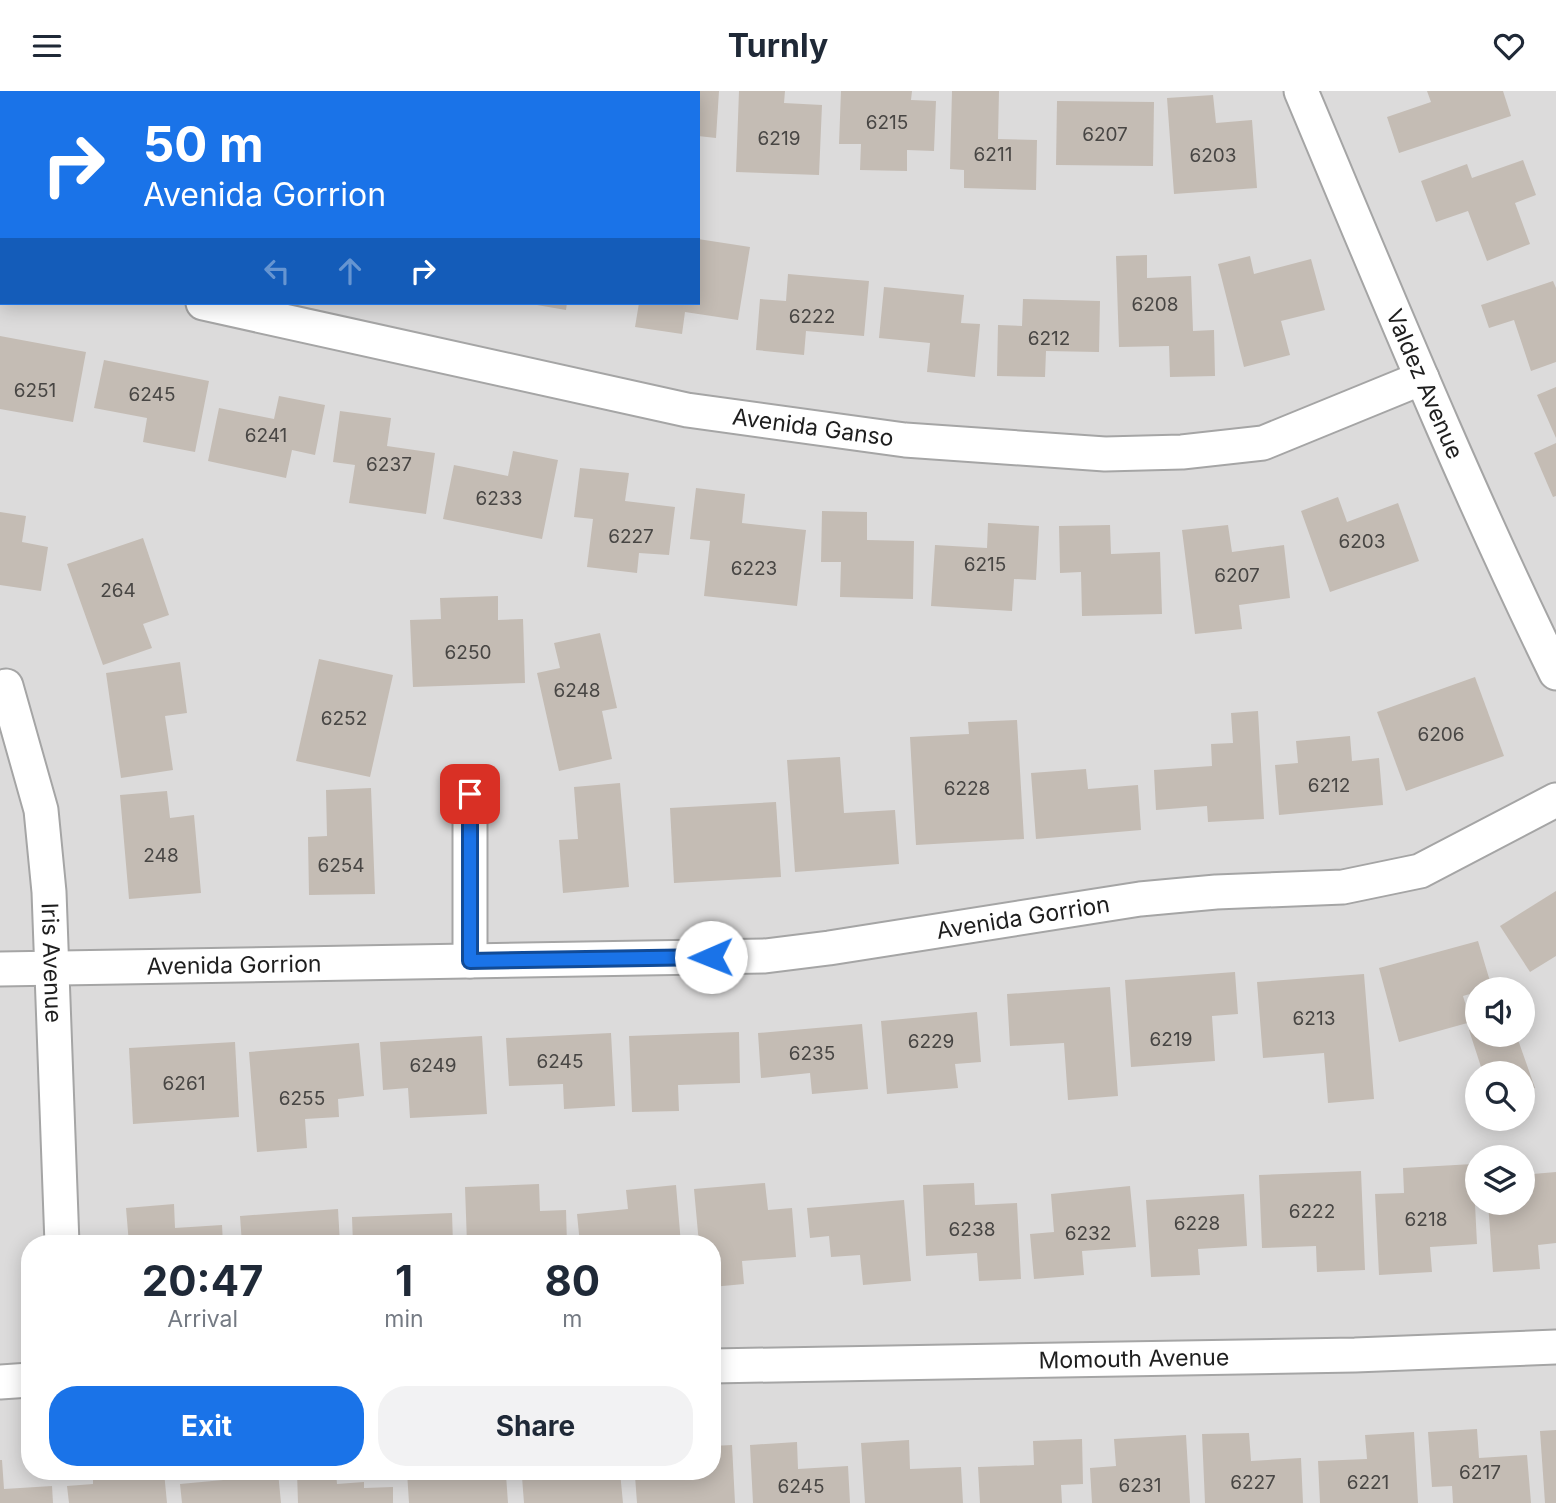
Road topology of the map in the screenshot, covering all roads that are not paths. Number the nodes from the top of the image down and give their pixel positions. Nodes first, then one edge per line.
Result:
1 (1301, 91) edge
2 (213, 305) edge
3 (1422, 379) junction
4 (1556, 673) edge
5 (6, 687) dead end
6 (470, 794) dead end
7 (1556, 800) edge
8 (470, 961) junction
9 (51, 968) junction
10 (0, 969) edge
11 (62, 1235) edge
12 (1556, 1347) edge
13 (721, 1366) edge
14 (21, 1381) edge
15 (0, 1382) edge

1 - 3 street, Valdez Avenue
2 - 3 street, Avenida Ganso
3 - 4 street, Valdez Avenue
5 - 9 street, Iris Avenue
6 - 8 street
7 - 8 street, Avenida Gorrion
8 - 9 street, Avenida Gorrion
9 - 10 street, Avenida Gorrion
9 - 11 street, Iris Avenue
12 - 13 street, Momouth Avenue
14 - 15 street

